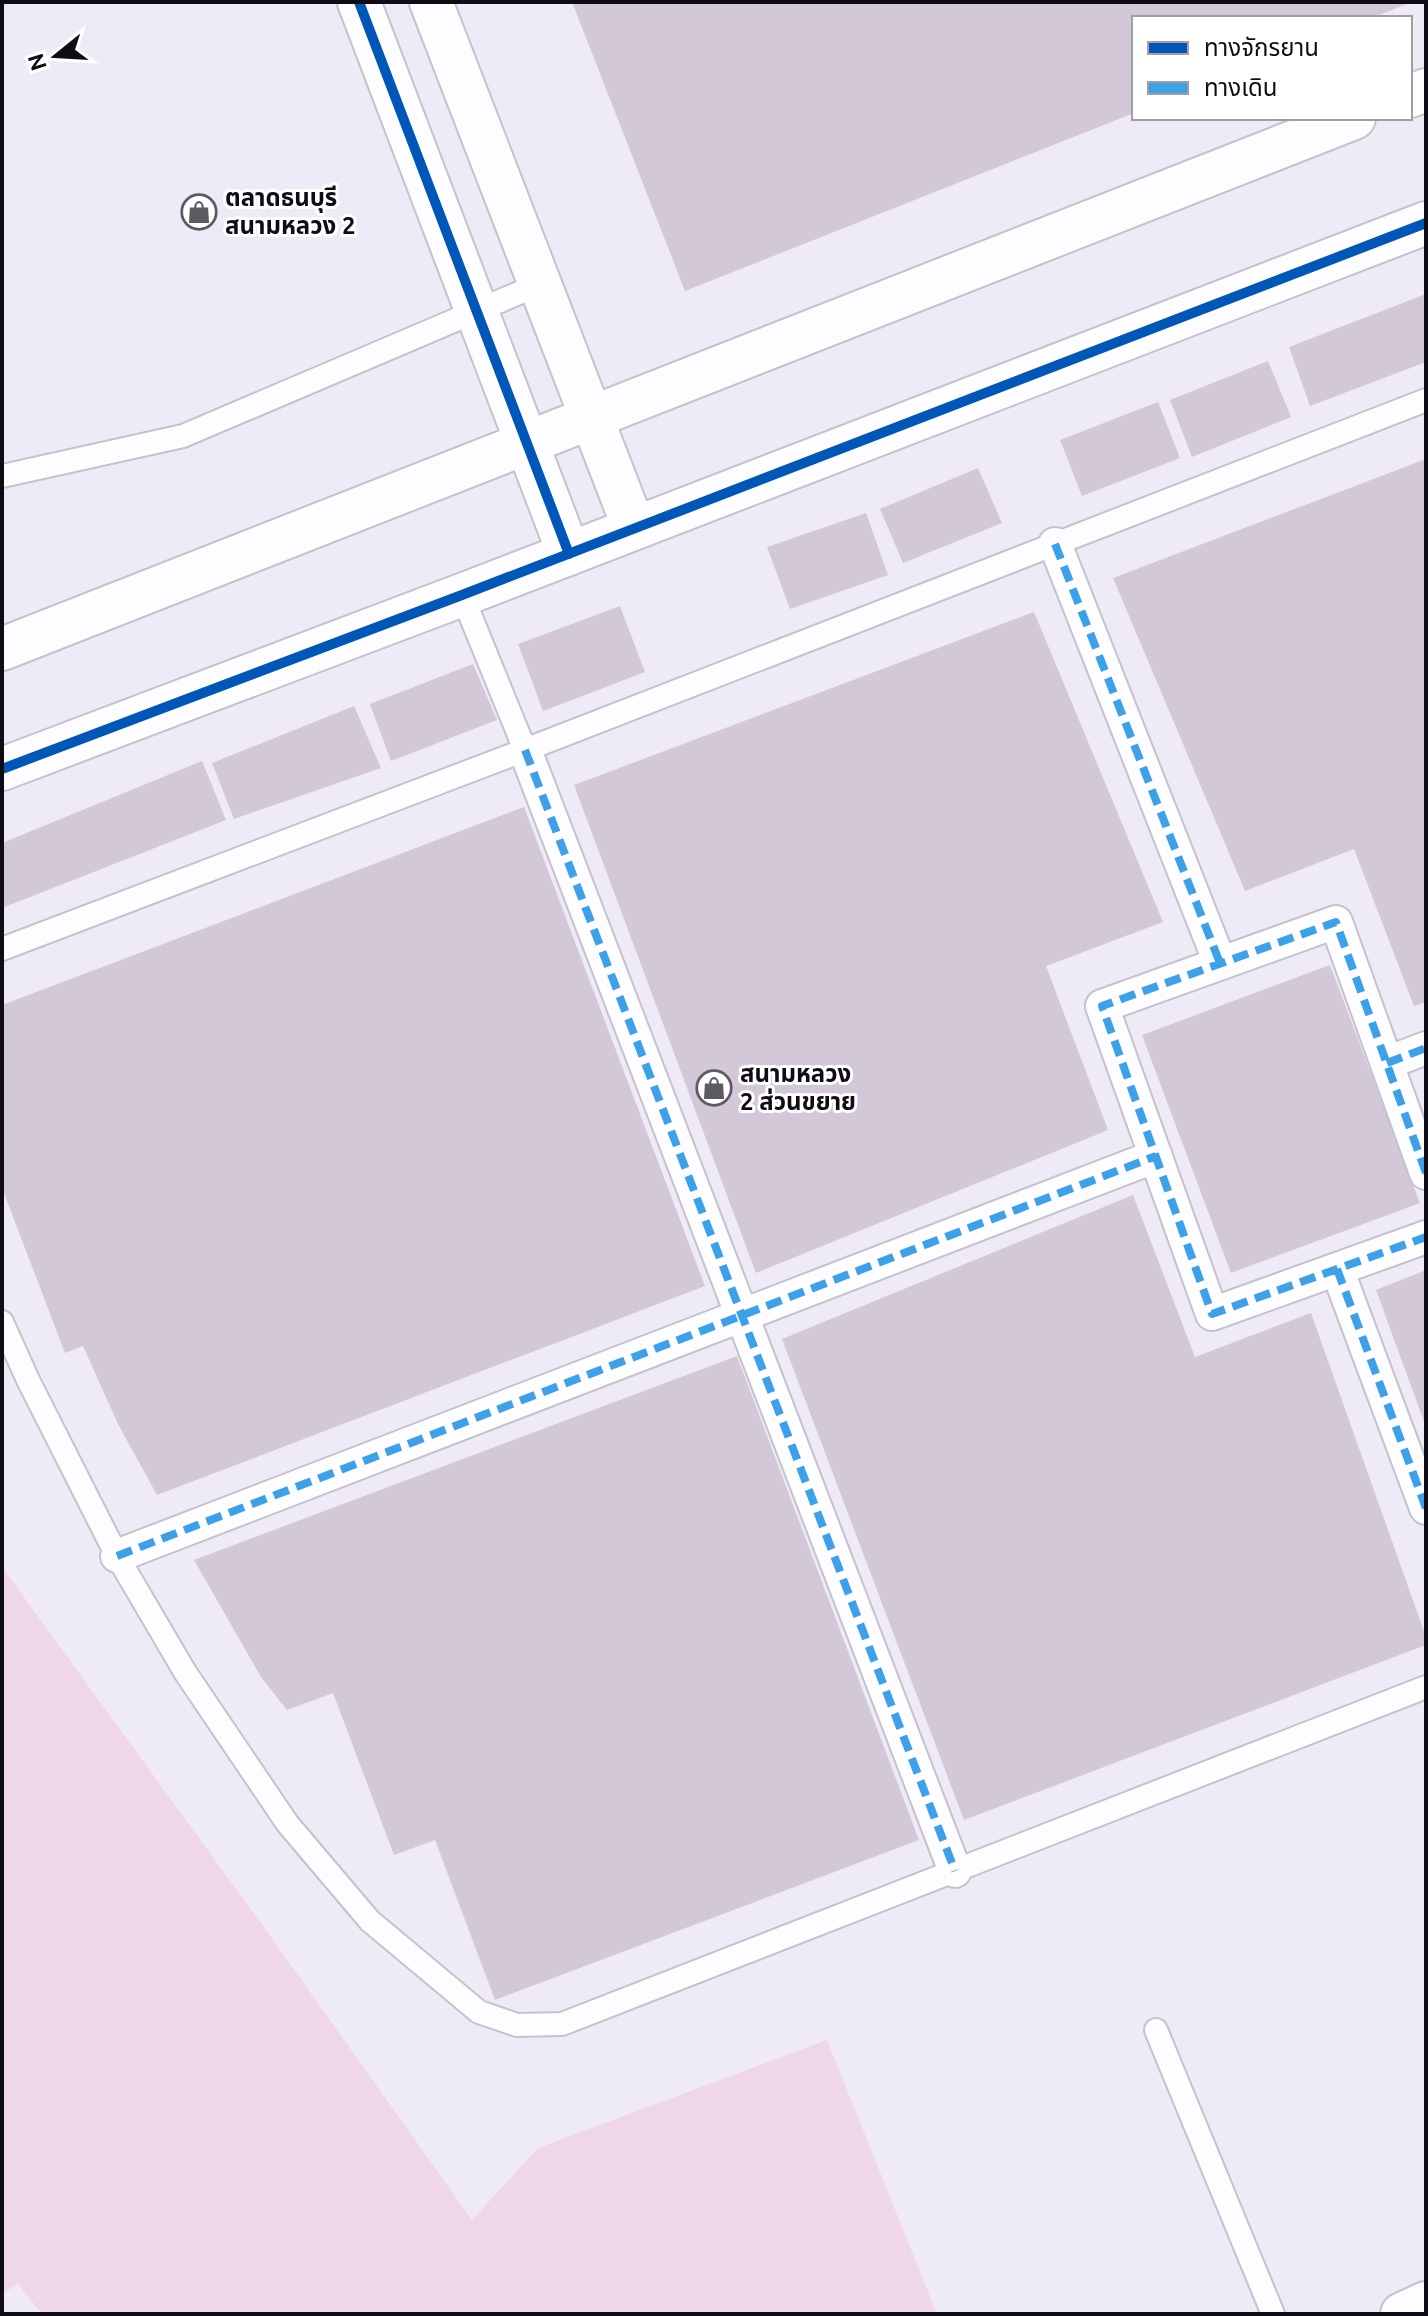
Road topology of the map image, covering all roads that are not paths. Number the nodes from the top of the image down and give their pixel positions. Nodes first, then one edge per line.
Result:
1 (359, 2) edge
2 (431, 2) edge
3 (1349, 120) edge
4 (1426, 223) edge
5 (540, 284) junction
6 (477, 311) junction
7 (1426, 400) edge
8 (591, 417) junction
9 (527, 442) junction
10 (2, 476) edge
11 (634, 528) junction
12 (1055, 544) junction
13 (569, 554) junction
14 (462, 595) junction
15 (2, 649) edge
16 (525, 750) junction
17 (2, 769) edge
18 (2, 949) edge
19 (1220, 963) junction
20 (1426, 1048) edge
21 (1387, 1063) junction
22 (1156, 1156) junction
23 (1426, 1173) edge
24 (1426, 1237) edge
25 (1337, 1269) junction
26 (742, 1316) junction
27 (2, 1322) edge
28 (1426, 1508) edge
29 (117, 1556) junction
30 (1426, 1687) edge
31 (955, 1871) junction
32 (1156, 2030) dead end
33 (1426, 2303) edge
34 (1273, 2314) edge
35 (1402, 2314) edge

1 - 6 street
2 - 5 street
3 - 8 street
4 - 11 street
5 - 6 lane
5 - 8 street
6 - 9 street
6 - 10 lane
7 - 12 lane
8 - 9 street
8 - 11 street
9 - 13 street
9 - 15 street
11 - 13 street
12 - 16 lane
12 - 19 street
13 - 14 street
14 - 16 lane
14 - 17 street
16 - 18 lane
16 - 26 street
19 - 21 street
19 - 22 street
20 - 21 street
21 - 23 street
22 - 25 street
22 - 26 street
24 - 25 street
25 - 28 street
26 - 29 street
26 - 31 street
27 - 29 lane
29 - 31 lane
30 - 31 lane
32 - 34 lane
33 - 35 street

